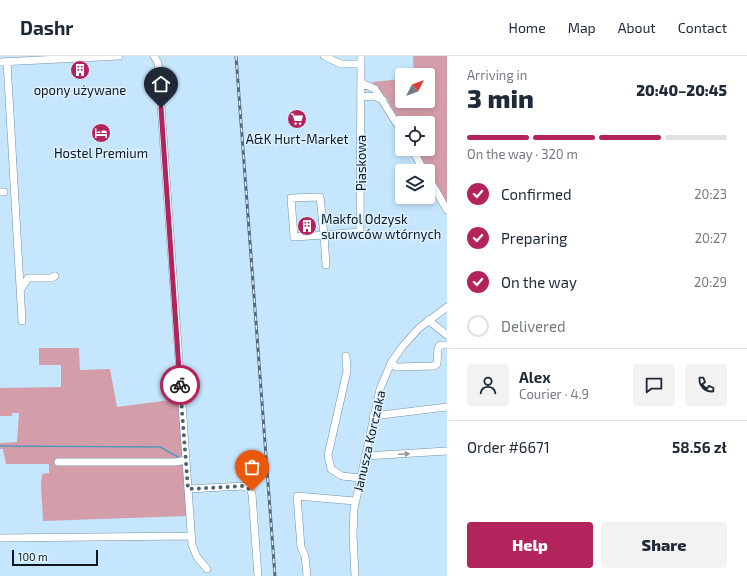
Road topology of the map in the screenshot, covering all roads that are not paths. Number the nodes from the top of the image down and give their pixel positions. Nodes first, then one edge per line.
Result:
1 (119, 56) edge
2 (156, 56) edge
3 (324, 56) edge
4 (360, 56) edge
5 (96, 57) edge
6 (4, 62) edge
7 (361, 64) junction
8 (361, 83) junction
9 (361, 98) junction
10 (383, 100) junction
11 (395, 120) edge
12 (435, 189) edge
13 (447, 210) edge
14 (324, 235) junction
15 (326, 265) dead end
16 (56, 276) dead end
17 (20, 289) junction
18 (447, 307) edge
19 (428, 320) junction
20 (22, 321) dead end
21 (447, 335) edge
22 (447, 345) edge
23 (346, 356) dead end
24 (392, 363) junction
25 (447, 407) edge
26 (373, 416) junction
27 (447, 451) edge
28 (365, 456) junction
29 (186, 460) junction
30 (58, 462) dead end
31 (360, 478) junction
32 (188, 489) junction
33 (355, 501) junction
34 (191, 536) junction
35 (0, 538) edge
36 (207, 569) dead end
37 (258, 576) edge
38 (307, 576) edge
39 (355, 576) edge

1 - 5 street
2 - 29 street
3 - 7 street
4 - 7 street, Piaskowa
5 - 6 street
6 - 17 street
7 - 8 street, Piaskowa
8 - 9 street, Piaskowa
8 - 10 street
9 - 10 street
9 - 14 street, Piaskowa
10 - 11 street
12 - 13 street
14 - 14 street, Piaskowa
14 - 15 street, Piaskowa
16 - 17 street
17 - 20 street
18 - 19 street, Janusza Korczaka
19 - 21 street
19 - 24 street, Janusza Korczaka
22 - 24 street
23 - 31 street
24 - 26 street, Janusza Korczaka
25 - 26 street
26 - 28 street, Janusza Korczaka
28 -> 27 street
28 - 31 street, Janusza Korczaka
29 - 30 street
29 - 32 street
31 - 33 street, Janusza Korczaka
32 - 34 street
32 - 37 street
33 - 38 street
33 - 39 street, Janusza Korczaka
34 - 35 street
34 - 36 street

